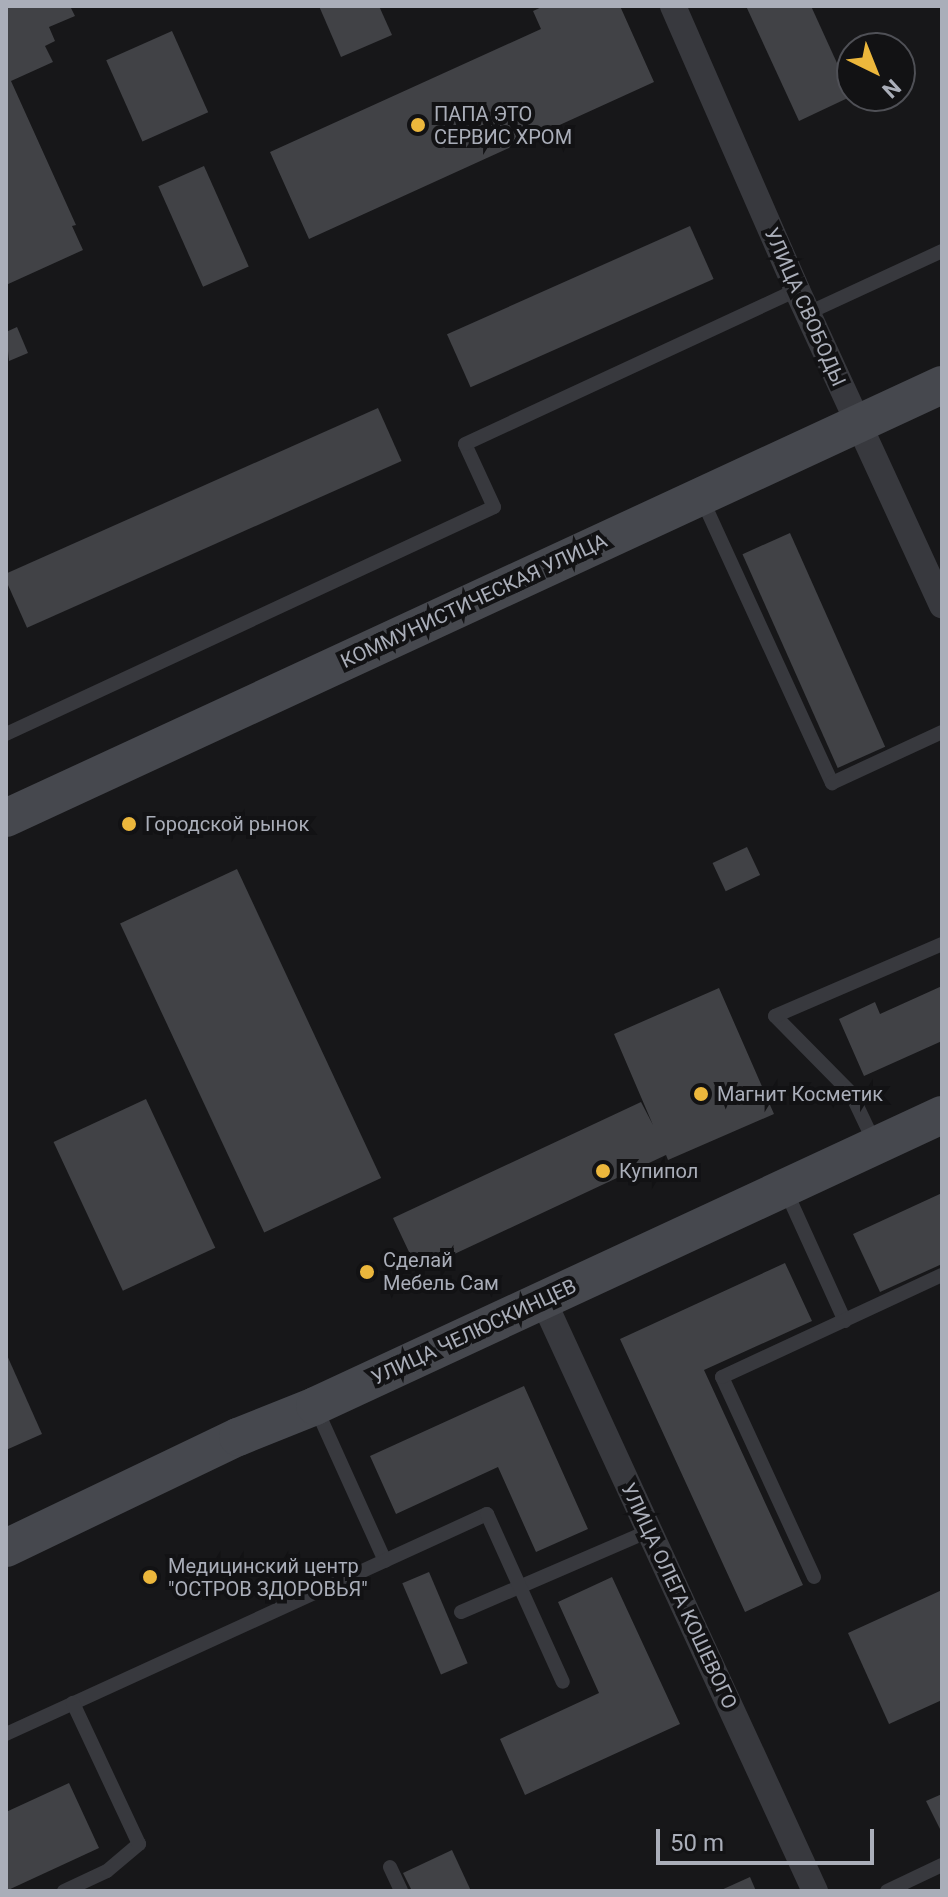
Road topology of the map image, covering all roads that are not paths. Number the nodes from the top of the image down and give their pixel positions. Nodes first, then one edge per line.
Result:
1 (673, 6) edge
2 (942, 251) edge
3 (802, 302) junction
4 (942, 385) edge
5 (858, 423) junction
6 (701, 496) junction
7 (942, 605) edge
8 (942, 732) edge
9 (6, 734) edge
10 (6, 818) edge
11 (942, 944) edge
12 (942, 1115) edge
13 (876, 1146) junction
14 (784, 1188) junction
15 (942, 1275) edge
16 (543, 1300) junction
17 (845, 1321) junction
18 (315, 1406) junction
19 (649, 1531) junction
20 (6, 1548) edge
21 (385, 1561) junction
22 (814, 1577) dead end
23 (520, 1587) junction
24 (461, 1612) dead end
25 (563, 1682) dead end
26 (73, 1703) junction
27 (6, 1734) edge
28 (942, 1865) edge
29 (390, 1867) dead end
30 (64, 1891) edge
31 (401, 1891) edge
32 (815, 1891) edge
33 (887, 1891) edge

1 - 3 street, УЛИЦА СВОБОДЫ
2 - 3 lane
3 - 5 street, УЛИЦА СВОБОДЫ
3 - 9 lane
4 - 5 street, КОММУНИСТИЧЕСКАЯ УЛИЦА
5 - 6 street, КОММУНИСТИЧЕСКАЯ УЛИЦА
5 - 7 street, УЛИЦА СВОБОДЫ
6 - 8 lane
6 - 10 street, КОММУНИСТИЧЕСКАЯ УЛИЦА
11 - 13 lane
12 - 13 street, УЛИЦА ЧЕЛЮСКИНЦЕВ
13 - 14 street, УЛИЦА ЧЕЛЮСКИНЦЕВ
14 - 16 street, УЛИЦА ЧЕЛЮСКИНЦЕВ
14 - 17 lane
15 - 17 lane
16 - 18 street, УЛИЦА ЧЕЛЮСКИНЦЕВ
16 - 19 street, УЛИЦА ОЛЕГА КОШЕВОГО
17 - 22 lane
18 - 20 street, УЛИЦА ЧЕЛЮСКИНЦЕВ
18 - 21 lane
19 - 23 lane
19 - 32 street, УЛИЦА ОЛЕГА КОШЕВОГО
21 - 23 lane
21 - 26 lane
23 - 24 lane
23 - 25 lane
26 - 27 lane
26 - 30 lane
28 - 33 lane
29 - 31 lane

